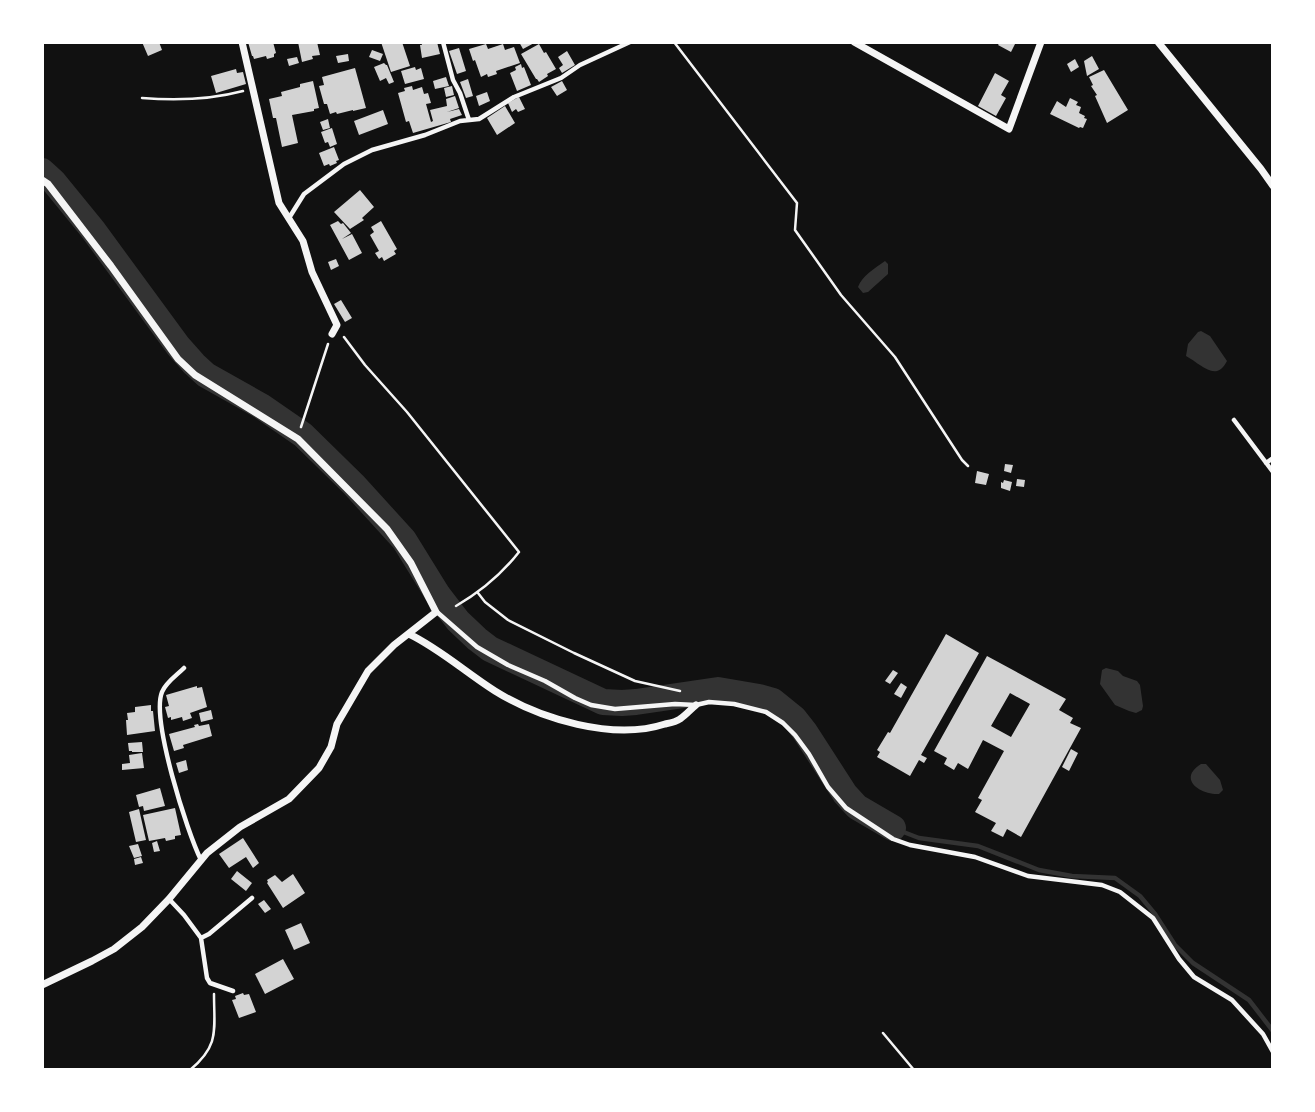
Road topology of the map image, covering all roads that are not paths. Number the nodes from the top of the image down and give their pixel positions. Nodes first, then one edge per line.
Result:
1 (242, 42) edge
2 (443, 42) edge
3 (630, 42) edge
4 (854, 42) edge
5 (1041, 42) edge
6 (1158, 42) edge
7 (469, 120) junction
8 (42, 180) edge
9 (1273, 186) edge
10 (289, 218) junction
11 (332, 334) road end
12 (1234, 419) dead end
13 (1273, 458) edge
14 (1266, 463) junction
15 (1273, 472) edge
16 (436, 612) junction
17 (409, 634) junction
18 (184, 668) dead end
19 (696, 705) junction
20 (201, 861) junction
21 (252, 898) dead end
22 (169, 899) junction
23 (201, 938) junction
24 (42, 985) edge
25 (233, 991) dead end
26 (1273, 1052) edge

1 - 10 street
2 - 7 lane
3 - 7 lane
4 - 5 street
6 - 9 street
7 - 10 lane
8 - 16 street
10 - 11 street
12 - 14 lane
13 - 14 lane
14 - 15 lane
16 - 17 street
16 - 19 lane
17 - 19 street
17 - 20 street
18 - 20 lane
19 - 26 lane
20 - 22 street
21 - 23 lane
22 - 23 lane
22 - 24 street
23 - 25 lane

